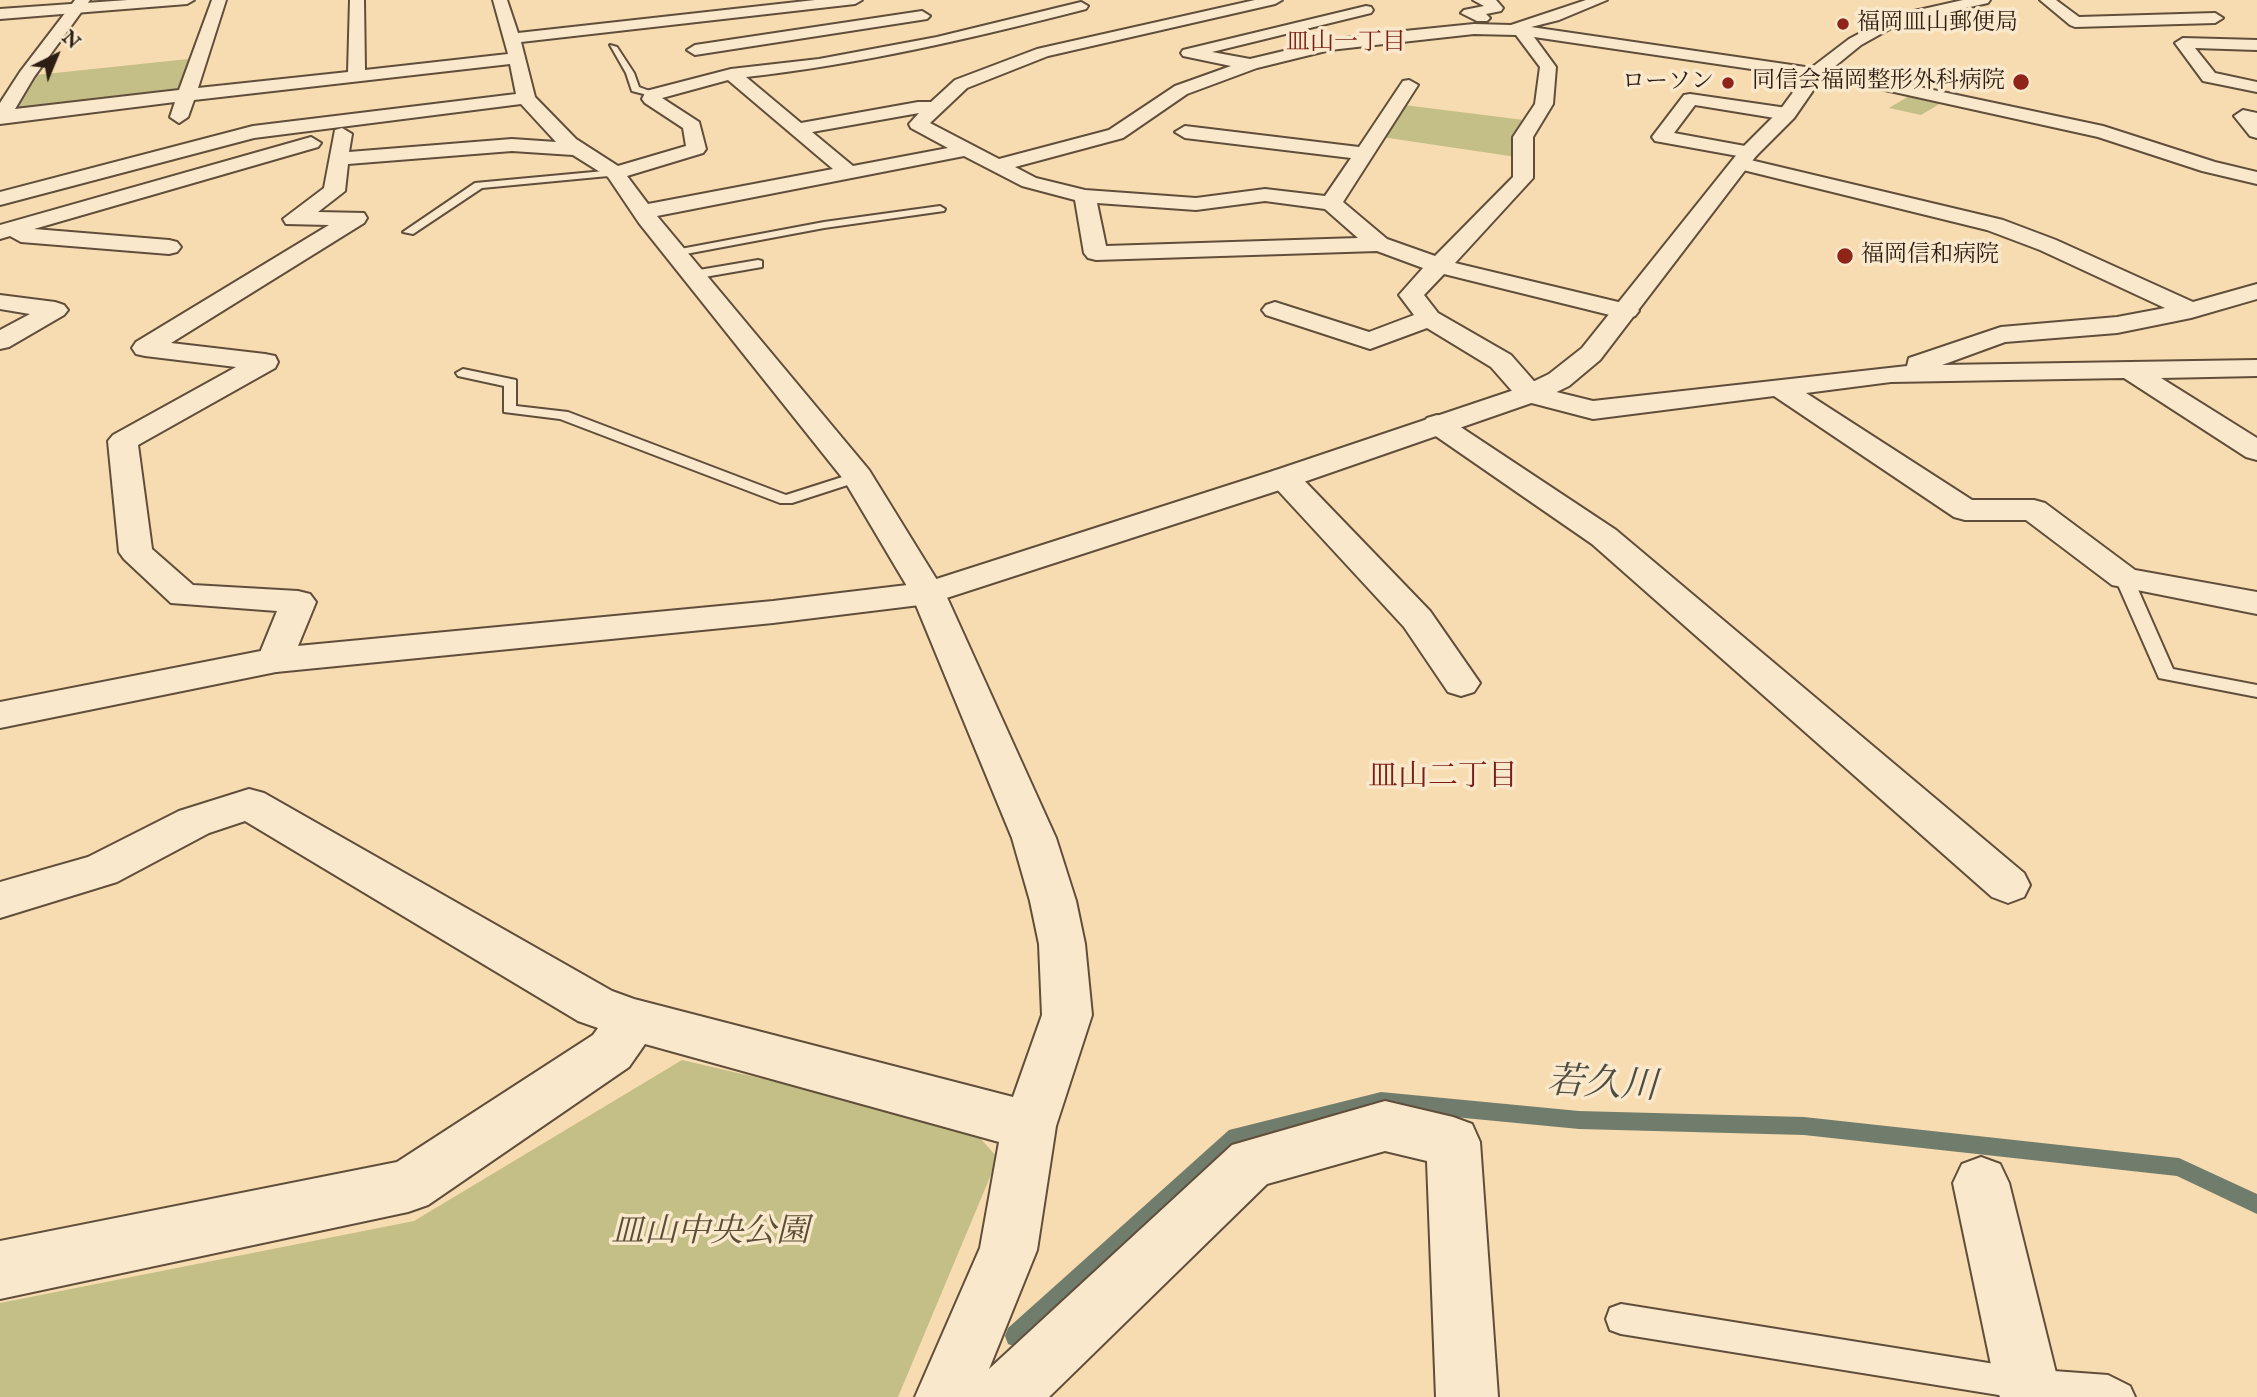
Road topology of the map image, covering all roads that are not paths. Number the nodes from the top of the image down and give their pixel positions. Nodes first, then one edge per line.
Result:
1 (187, 0) edge
2 (219, 0) edge
3 (357, 0) edge
4 (500, 0) edge
5 (855, 0) edge
6 (1275, 0) edge
7 (1480, 0) edge
8 (1600, 0) edge
9 (1983, 0) edge
10 (2047, 0) edge
11 (1079, 3) edge
12 (2173, 3) dead end
13 (79, 4) edge
14 (1360, 5) edge
15 (772, 7) edge
16 (0, 15) edge
17 (922, 16) dead end
18 (2225, 23) junction
19 (1518, 30) junction
20 (792, 37) junction
21 (2257, 38) edge
22 (1371, 39) junction
23 (2257, 46) edge
24 (612, 47) dead end
25 (514, 48) junction
26 (695, 50) dead end
27 (819, 64) junction
28 (1251, 64) junction
29 (1817, 72) junction
30 (731, 74) junction
31 (357, 76) junction
32 (1409, 85) dead end
33 (2257, 87) edge
34 (652, 94) junction
35 (187, 95) junction
36 (526, 98) junction
37 (933, 107) junction
38 (1787, 114) junction
39 (1, 117) edge
40 (2257, 119) edge
41 (797, 129) junction
42 (1185, 132) dead end
43 (2257, 132) edge
44 (342, 137) junction
45 (579, 149) junction
46 (967, 150) junction
47 (167, 153) junction
48 (1363, 153) junction
49 (1746, 158) junction
50 (997, 166) junction
51 (615, 173) junction
52 (850, 173) junction
53 (2257, 178) edge
54 (1085, 196) junction
55 (0, 199) edge
56 (1331, 203) junction
57 (940, 209) dead end
58 (643, 212) junction
59 (409, 232) dead end
60 (0, 233) edge
61 (1379, 244) junction
62 (169, 247) dead end
63 (684, 264) junction
64 (758, 264) dead end
65 (1439, 266) junction
66 (2257, 291) edge
67 (0, 302) edge
68 (1275, 310) dead end
69 (2191, 310) junction
70 (1626, 311) junction
71 (1429, 318) junction
72 (0, 341) edge
73 (2257, 368) edge
74 (2130, 370) junction
75 (463, 373) dead end
76 (1891, 374) junction
77 (1782, 389) junction
78 (1530, 394) junction
79 (1437, 424) junction
80 (2257, 451) edge
81 (858, 477) junction
82 (1284, 478) junction
83 (2124, 578) junction
84 (928, 593) junction
85 (2257, 603) edge
86 (276, 660) junction
87 (1461, 684) dead end
88 (2257, 691) edge
89 (0, 715) edge
90 (2008, 885) dead end
91 (0, 900) edge
92 (634, 1020) junction
93 (1028, 1126) junction
94 (1981, 1183) dead end
95 (0, 1270) edge
96 (1621, 1319) dead end
97 (2029, 1391) edge
98 (946, 1397) edge
99 (1004, 1397) edge
100 (1467, 1397) edge
101 (2119, 1397) edge

1 - 13 street
2 - 35 street
3 - 31 street
4 - 25 street
5 - 15 street
6 - 37 street
7 - 19 street
8 - 19 street
9 - 29 street
10 - 18 street
11 - 27 street
12 - 18 street
13 - 16 street
13 - 39 street
14 - 22 street
14 - 28 street
15 - 20 street
15 - 25 street
17 - 20 street
18 - 21 street
19 - 22 street
19 - 29 street
19 - 65 street
20 - 26 street
20 - 27 street
22 - 28 street
23 - 33 street
24 - 34 lane
25 - 31 street
25 - 36 street
27 - 30 street
28 - 50 street
29 - 38 street
29 - 53 street
30 - 34 street
30 - 41 street
31 - 35 street
32 - 48 street
34 - 51 street
35 - 39 street
35 - 47 street
36 - 44 street
36 - 45 street
37 - 41 street
37 - 46 street
38 - 49 street
38 - 49 street
40 - 43 street
41 - 52 street
42 - 48 street
44 - 45 street
44 - 47 street
44 - 60 street
44 - 86 street
45 - 51 street
46 - 50 street
46 - 52 street
47 - 55 street
48 - 56 street
49 - 69 street
49 - 70 street
50 - 54 street
51 - 58 street
51 - 59 lane
52 - 58 street
54 - 56 street
54 - 61 street
56 - 61 street
57 - 63 lane
58 - 63 street
60 - 62 street
61 - 65 street
63 - 64 lane
63 - 81 street
65 - 70 street
65 - 71 street
66 - 69 street
67 - 72 street
68 - 71 street
69 - 76 street
70 - 78 street
71 - 78 street
73 - 74 street
74 - 76 street
74 - 80 street
75 - 81 lane
76 - 77 street
77 - 78 street
77 - 83 street
78 - 79 street
79 - 82 street
79 - 90 street
81 - 84 street
82 - 84 street
82 - 87 street
83 - 85 street
83 - 88 lane
84 - 86 street
84 - 93 street
86 - 89 street
91 - 92 street
92 - 93 street
92 - 95 street
93 - 98 street
94 - 97 street
96 - 97 lane
97 - 101 lane
99 - 100 street

